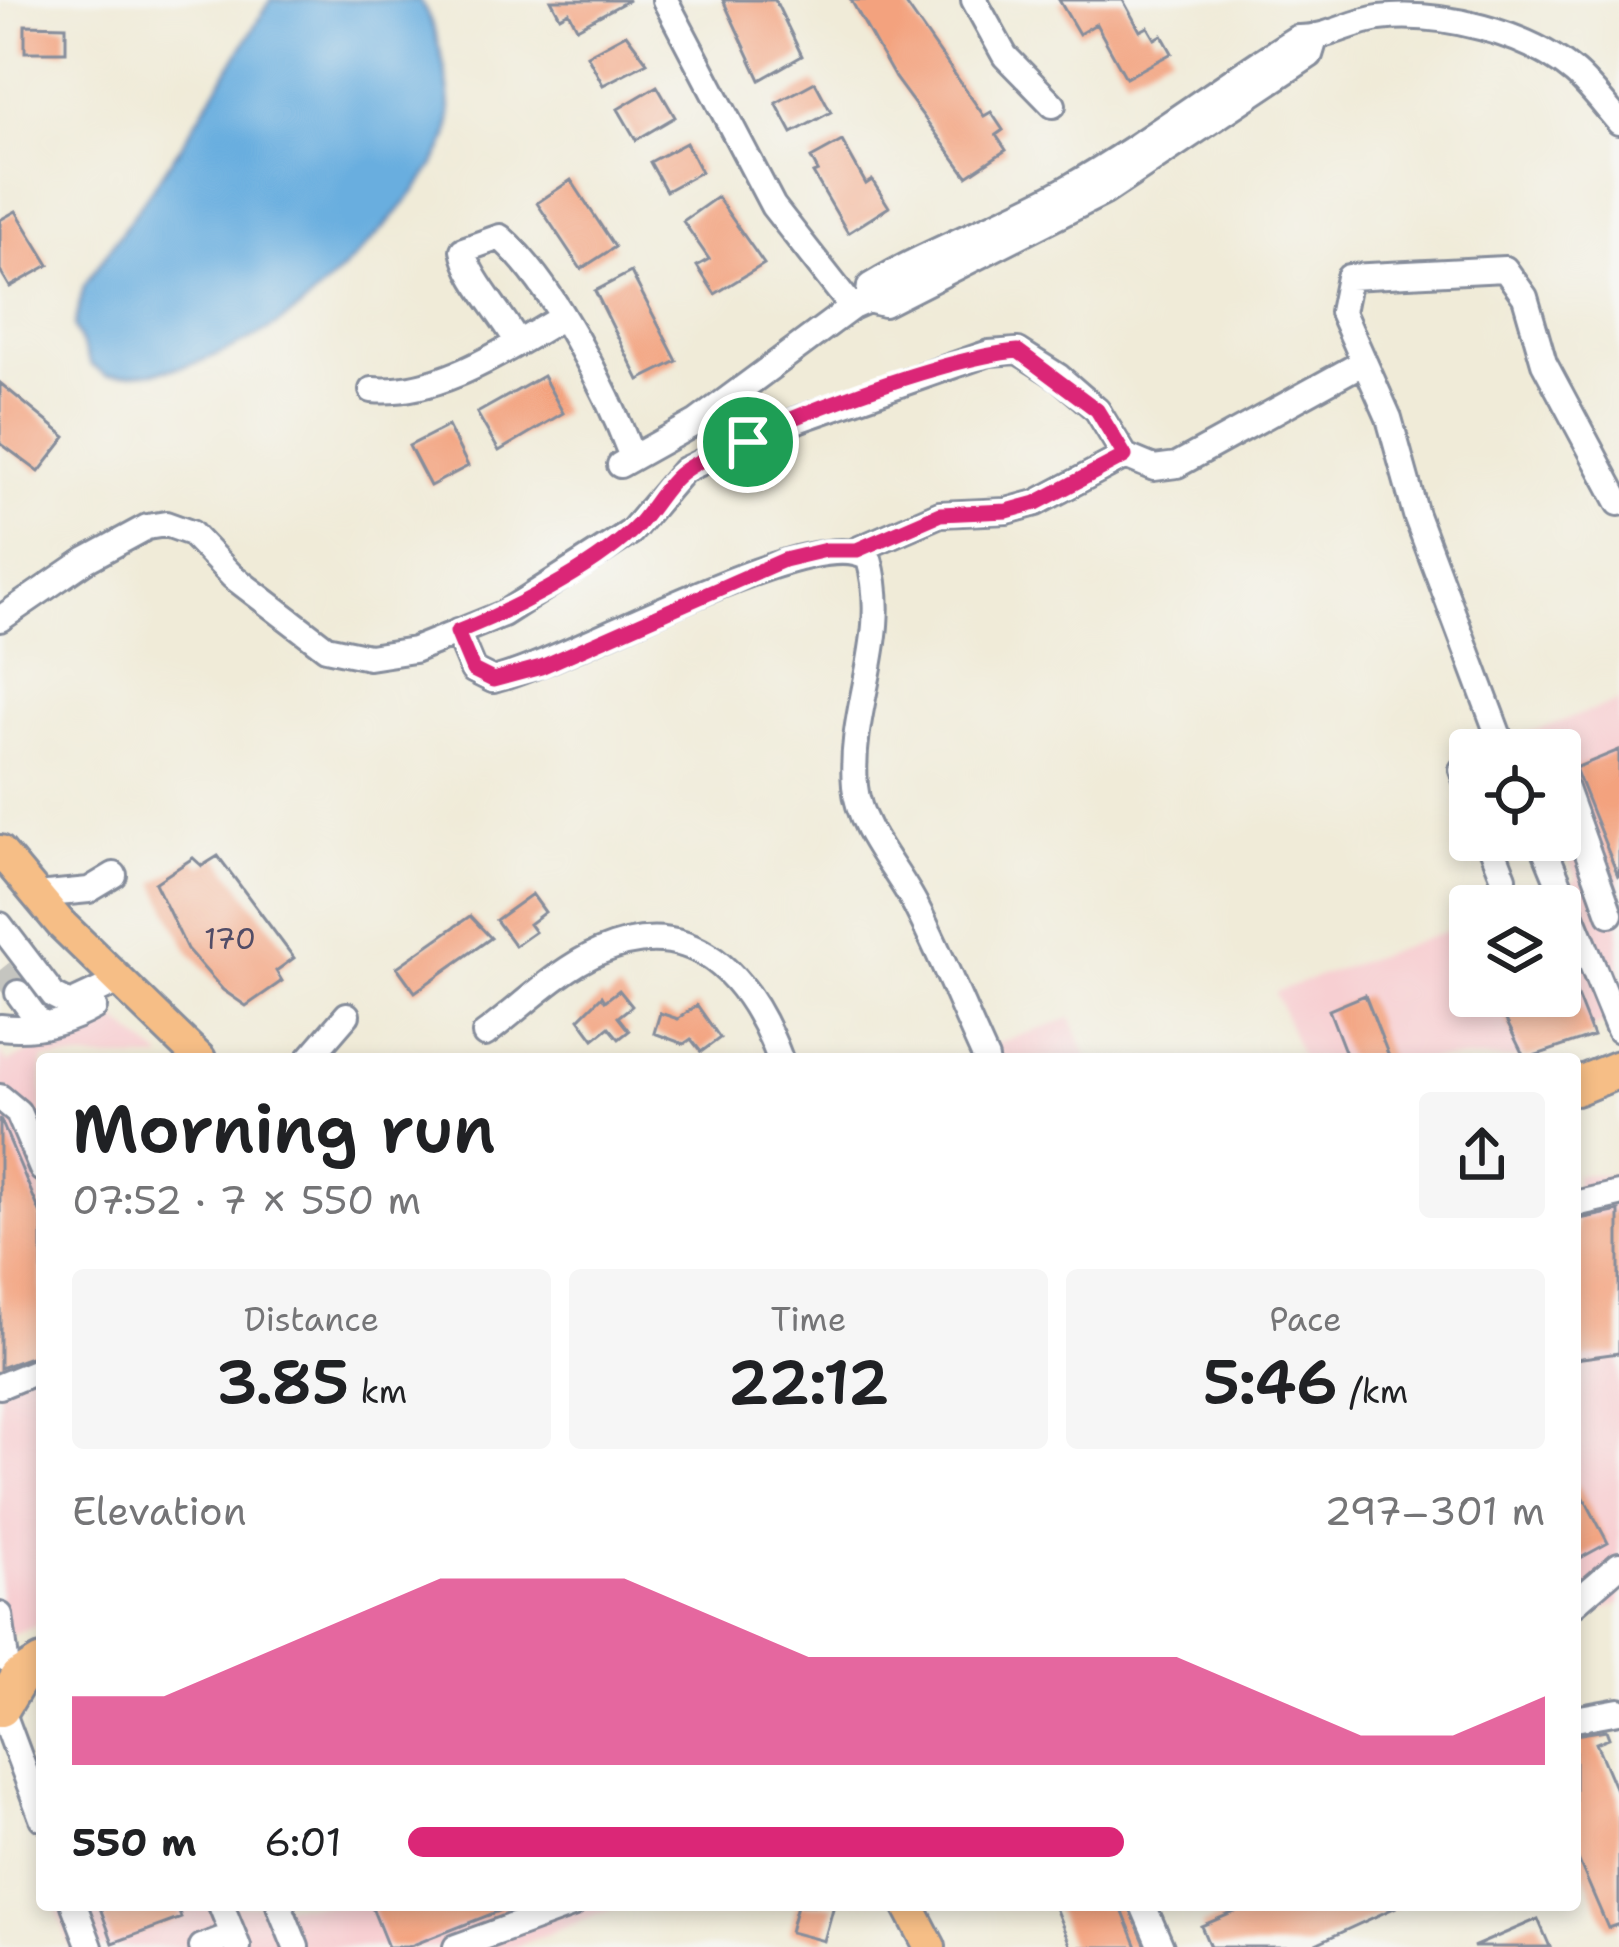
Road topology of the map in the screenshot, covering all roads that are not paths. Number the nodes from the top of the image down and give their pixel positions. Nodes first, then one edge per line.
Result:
1 (665, 0) edge
2 (974, 0) edge
3 (1457, 11) edge
4 (1053, 105) dead end
5 (1619, 122) edge
6 (860, 304) junction
7 (561, 318) junction
8 (518, 343) junction
9 (1364, 362) junction
10 (372, 389) dead end
11 (1125, 456) junction
12 (1617, 492) edge
13 (857, 550) junction
14 (0, 619) edge
15 (457, 632) junction
16 (1496, 729) edge
17 (1581, 833) edge
18 (0, 851) edge
19 (1497, 861) edge
20 (1550, 861) edge
21 (114, 874) dead end
22 (1504, 878) dead end
23 (37, 896) junction
24 (0, 907) edge
25 (1610, 914) dead end
26 (0, 925) edge
27 (118, 982) junction
28 (18, 993) tunnel mouth
29 (61, 999) junction
30 (347, 1015) dead end
31 (42, 1026) junction
32 (0, 1028) edge
33 (1619, 1030) edge
34 (485, 1034) dead end
35 (194, 1053) edge
36 (314, 1053) edge
37 (777, 1053) edge
38 (983, 1053) edge
39 (1619, 1069) edge
40 (1581, 1085) edge
41 (0, 1097) edge
42 (36, 1155) edge
43 (1619, 1194) edge
44 (1581, 1203) edge
45 (36, 1372) edge
46 (0, 1386) edge
47 (1619, 1564) edge
48 (1581, 1598) edge
49 (0, 1615) edge
50 (10, 1662) edge
51 (36, 1694) edge
52 (1, 1709) edge
53 (1619, 1711) edge
54 (1581, 1718) edge
55 (36, 1793) edge
56 (76, 1911) edge
57 (224, 1911) edge
58 (281, 1911) edge
59 (555, 1911) edge
60 (911, 1911) edge
61 (1146, 1911) edge
62 (236, 1941) edge
63 (90, 1947) edge
64 (202, 1947) edge
65 (296, 1947) edge
66 (456, 1947) edge
67 (930, 1947) edge
68 (1162, 1947) edge

1 - 6 street
2 - 4 street
3 - 5 street
3 - 6 street
6 - 7 street
7 - 8 street
7 - 8 street
8 - 10 street
9 - 11 street
9 - 12 street
9 - 16 street
11 - 13 street
11 - 15 street
13 - 15 street
13 - 38 street
14 - 15 street
17 - 25 street
18 - 23 main road
19 - 22 street
20 - 33 street
21 - 23 street
23 - 27 main road
24 - 29 street
26 - 29 street
27 - 29 street
27 - 31 street
27 - 35 main road
28 - 31 street
30 - 36 street
31 - 32 street
34 - 37 street
39 - 40 highway
41 - 42 street
43 - 44 street
45 - 46 street
47 - 48 street
49 - 50 street
50 - 52 highway
51 - 52 highway
52 - 55 street
53 - 54 street
56 - 63 street
57 - 62 street
58 - 65 street
59 - 66 street
60 - 67 main road
61 - 68 street
62 - 64 street

